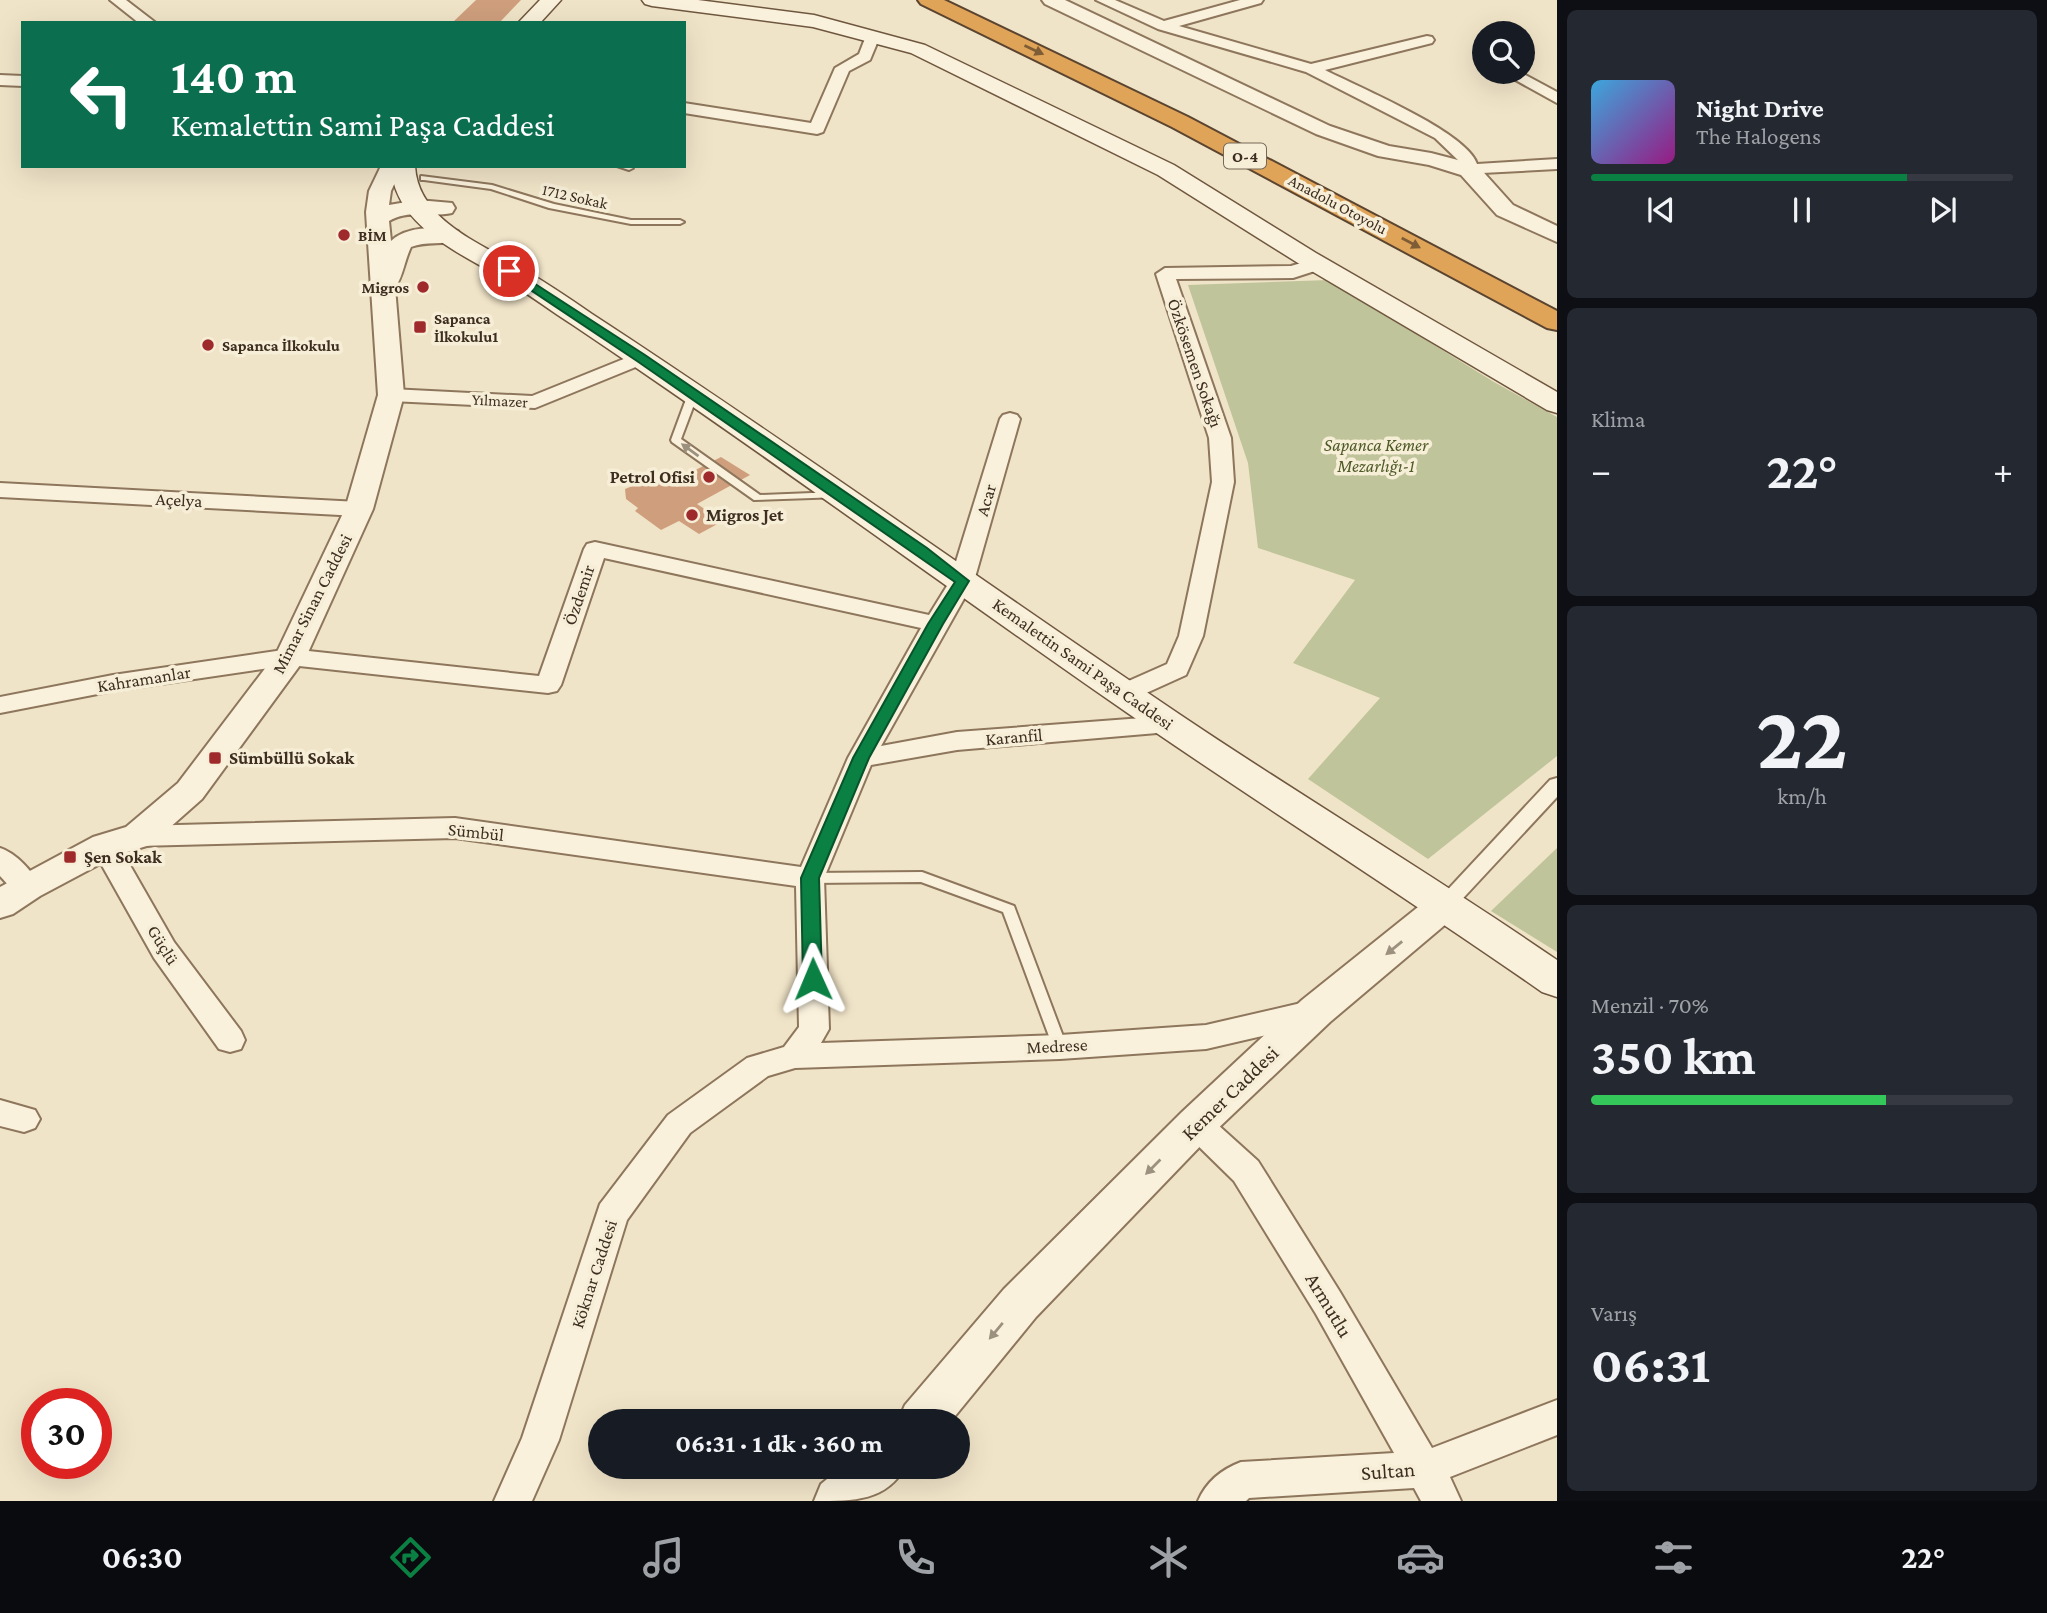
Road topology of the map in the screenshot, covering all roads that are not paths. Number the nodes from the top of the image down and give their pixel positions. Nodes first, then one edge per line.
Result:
1 (117, 0) edge
2 (551, 0) edge
3 (652, 0) edge
4 (928, 0) edge
5 (968, 0) edge
6 (1051, 0) edge
7 (1103, 0) edge
8 (1255, 0) edge
9 (146, 21) edge
10 (530, 21) edge
11 (1163, 26) junction
12 (873, 36) junction
13 (1427, 40) dead end
14 (1311, 69) junction
15 (0, 80) edge
16 (21, 81) edge
17 (1532, 84) edge
18 (1557, 97) edge
19 (686, 108) edge
20 (1557, 164) edge
21 (391, 168) edge
22 (1469, 170) junction
23 (423, 185) edge
24 (1355, 189) dead end
25 (377, 219) junction
26 (680, 222) dead end
27 (1557, 235) edge
28 (450, 236) junction
29 (401, 243) junction
30 (1318, 264) junction
31 (509, 271) junction
32 (385, 298) junction
33 (1557, 322) edge
34 (641, 358) junction
35 (693, 394) junction
36 (391, 395) junction
37 (1557, 404) edge
38 (1010, 419) dead end
39 (0, 491) edge
40 (841, 495) junction
41 (359, 509) junction
42 (962, 581) junction
43 (935, 624) junction
44 (290, 657) junction
45 (1124, 693) junction
46 (0, 705) edge
47 (1169, 724) junction
48 (861, 758) junction
49 (1557, 785) edge
50 (138, 836) junction
51 (105, 846) junction
52 (0, 858) edge
53 (810, 878) junction
54 (27, 887) junction
55 (1446, 904) junction
56 (0, 905) edge
57 (1557, 981) edge
58 (1316, 1011) junction
59 (230, 1040) dead end
60 (1060, 1047) junction
61 (796, 1056) junction
62 (1196, 1124) junction
63 (932, 1409) edge
64 (1557, 1417) edge
65 (866, 1479) edge
66 (1433, 1485) edge
67 (513, 1501) edge
68 (838, 1501) edge
69 (1216, 1501) edge

1 - 9 street
2 - 10 main road
3 - 12 main road
4 -> 33 highway, Anadolu Otoyolu / O-4
5 - 24 highway, Anadolu Otoyolu / O-4
6 - 22 street
7 - 11 street
8 - 11 street
11 - 14 street
12 - 19 street
12 - 30 main road
13 - 14 street
14 - 22 street
15 - 16 street
17 - 18 street
20 - 22 street
21 - 25 street
22 - 27 street
23 - 25 street
23 - 26 lane, 1712 Sokak
23 - 28 main road, Kemalettin Sami Paşa Caddesi
23 - 29 street
23 - 31 main road, Kemalettin Sami Paşa Caddesi
25 - 32 street
28 - 29 street
28 - 31 main road, Kemalettin Sami Paşa Caddesi
29 - 32 street
30 - 37 main road
30 - 45 street, Özkösemen Sokağı
31 - 34 main road, Kemalettin Sami Paşa Caddesi
32 - 36 street, Mimar Sinan Caddesi
34 - 35 main road, Kemalettin Sami Paşa Caddesi
34 - 36 street, Yılmazer
35 - 40 main road, Kemalettin Sami Paşa Caddesi
40 -> 35 lane
36 - 41 street, Mimar Sinan Caddesi
38 - 42 street, Acar
39 - 41 street, Açelya
40 - 42 main road, Kemalettin Sami Paşa Caddesi
41 - 44 street, Mimar Sinan Caddesi
42 - 43 street
42 - 45 main road, Kemalettin Sami Paşa Caddesi
43 - 44 street, Özdemir
43 - 48 street
44 - 46 street, Kahramanlar
44 - 50 street, Mimar Sinan Caddesi
45 - 47 main road, Kemalettin Sami Paşa Caddesi
47 - 48 street, Karanfil
47 - 55 main road, Kemalettin Sami Paşa Caddesi
48 - 53 street
49 - 55 street, Kemer Caddesi
50 - 51 street, Mimar Sinan Caddesi
50 - 53 street, Sümbül
51 - 54 street, Mimar Sinan Caddesi
51 - 59 street, Güçlü
52 - 54 street
53 - 60 lane
53 - 61 street
54 - 56 street, Mimar Sinan Caddesi
55 - 57 main road, Kemalettin Sami Paşa Caddesi
55 -> 58 street, Kemer Caddesi
58 - 60 street, Medrese
58 - 62 street, Kemer Caddesi
60 - 61 street, Medrese
61 - 67 street, Köknar Caddesi
62 -> 63 street, Kemer Caddesi
62 - 66 street, Armutlu
64 - 66 street, Sultan
65 - 68 street
66 - 69 street, Sultan

